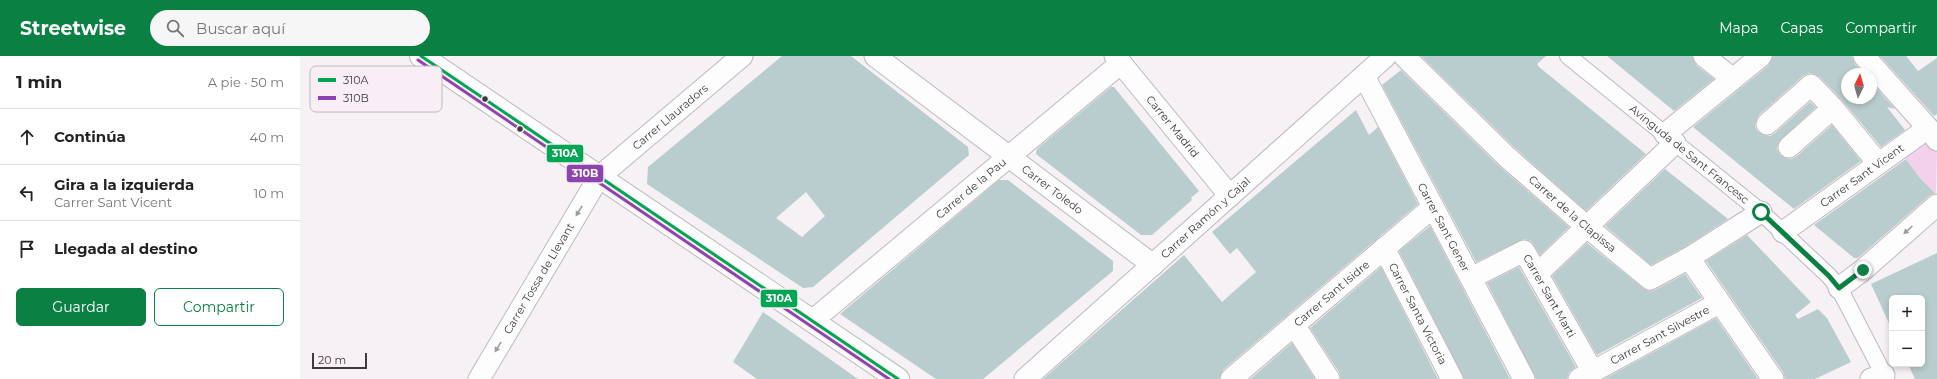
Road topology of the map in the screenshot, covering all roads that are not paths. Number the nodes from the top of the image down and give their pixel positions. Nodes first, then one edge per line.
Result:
1 (421, 56) edge
2 (742, 56) edge
3 (875, 56) edge
4 (1386, 56) edge
5 (1404, 56) edge
6 (1568, 56) edge
7 (1704, 56) edge
8 (1761, 56) edge
9 (1864, 56) edge
10 (1122, 58) edge
11 (436, 66) edge
12 (442, 70) edge
13 (1364, 76) junction
14 (1733, 79) junction
15 (1833, 108) junction
16 (1767, 124) dead end
17 (1933, 134) edge
18 (1670, 138) junction
19 (1789, 147) dead end
20 (1008, 156) junction
21 (1878, 163) junction
22 (599, 177) junction
23 (1230, 196) junction
24 (1937, 204) edge
25 (1432, 207) junction
26 (1761, 212) junction
27 (1587, 227) junction
28 (1783, 232) junction
29 (1384, 248) junction
30 (1689, 258) junction
31 (1153, 265) junction
32 (1537, 274) junction
33 (1471, 278) junction
34 (1839, 288) junction
35 (1719, 303) junction
36 (812, 321) junction
37 (1294, 325) junction
38 (1586, 375) edge
39 (1236, 377) edge
40 (1881, 378) edge
41 (479, 379) edge
42 (898, 379) edge
43 (1025, 379) edge
44 (1329, 379) edge
45 (1452, 379) edge
46 (1524, 379) edge
47 (1773, 379) edge

1 - 11 street
2 - 22 street, Carrer Llauradors
3 - 20 street, Carrer Toledo
4 - 13 street, Carrer Ramón y Cajal
5 - 27 street, Carrer de la Clapissa
6 - 18 street, Avinguda de Sant Francesc
7 - 14 street
8 - 14 street
9 - 17 street
10 - 20 street, Carrer de la Pau
10 - 23 street, Carrer Madrid
12 - 22 street
13 - 23 street, Carrer Ramón y Cajal
13 - 25 street, Carrer Sant Gener
14 - 18 street
15 - 16 street
15 - 19 street
15 - 21 street
17 - 21 street, Carrer Sant Vicent
18 - 26 street, Avinguda de Sant Francesc
18 - 27 street
20 - 31 street, Carrer Toledo
20 - 36 street, Carrer de la Pau
21 - 28 street, Carrer Sant Vicent
22 - 36 street
22 -> 41 street, Carrer Tossa de Llevant
23 - 31 street, Carrer Ramón y Cajal
24 -> 34 street
25 - 29 street, Carrer Sant Isidre
25 - 33 street, Carrer Sant Gener
26 - 28 street, Avinguda de Sant Francesc
26 - 30 street, Carrer de la Clapissa
27 - 30 street, Carrer de la Clapissa
27 - 32 street
28 - 34 street, Avinguda de Sant Francesc
29 - 37 street, Carrer Sant Isidre
29 - 45 street, Carrer Santa Victoria
30 - 35 street
31 - 43 street, Carrer Ramón y Cajal
32 - 33 street, Carrer Sant Marti
32 - 38 street, Carrer Sant Marti
33 - 46 street, Carrer Sant Gener
34 - 40 street, Avinguda de Sant Francesc
35 - 38 street, Carrer Sant Silvestre
35 - 47 street
36 - 42 street
37 - 39 street, Carrer Sant Isidre
37 - 44 street

